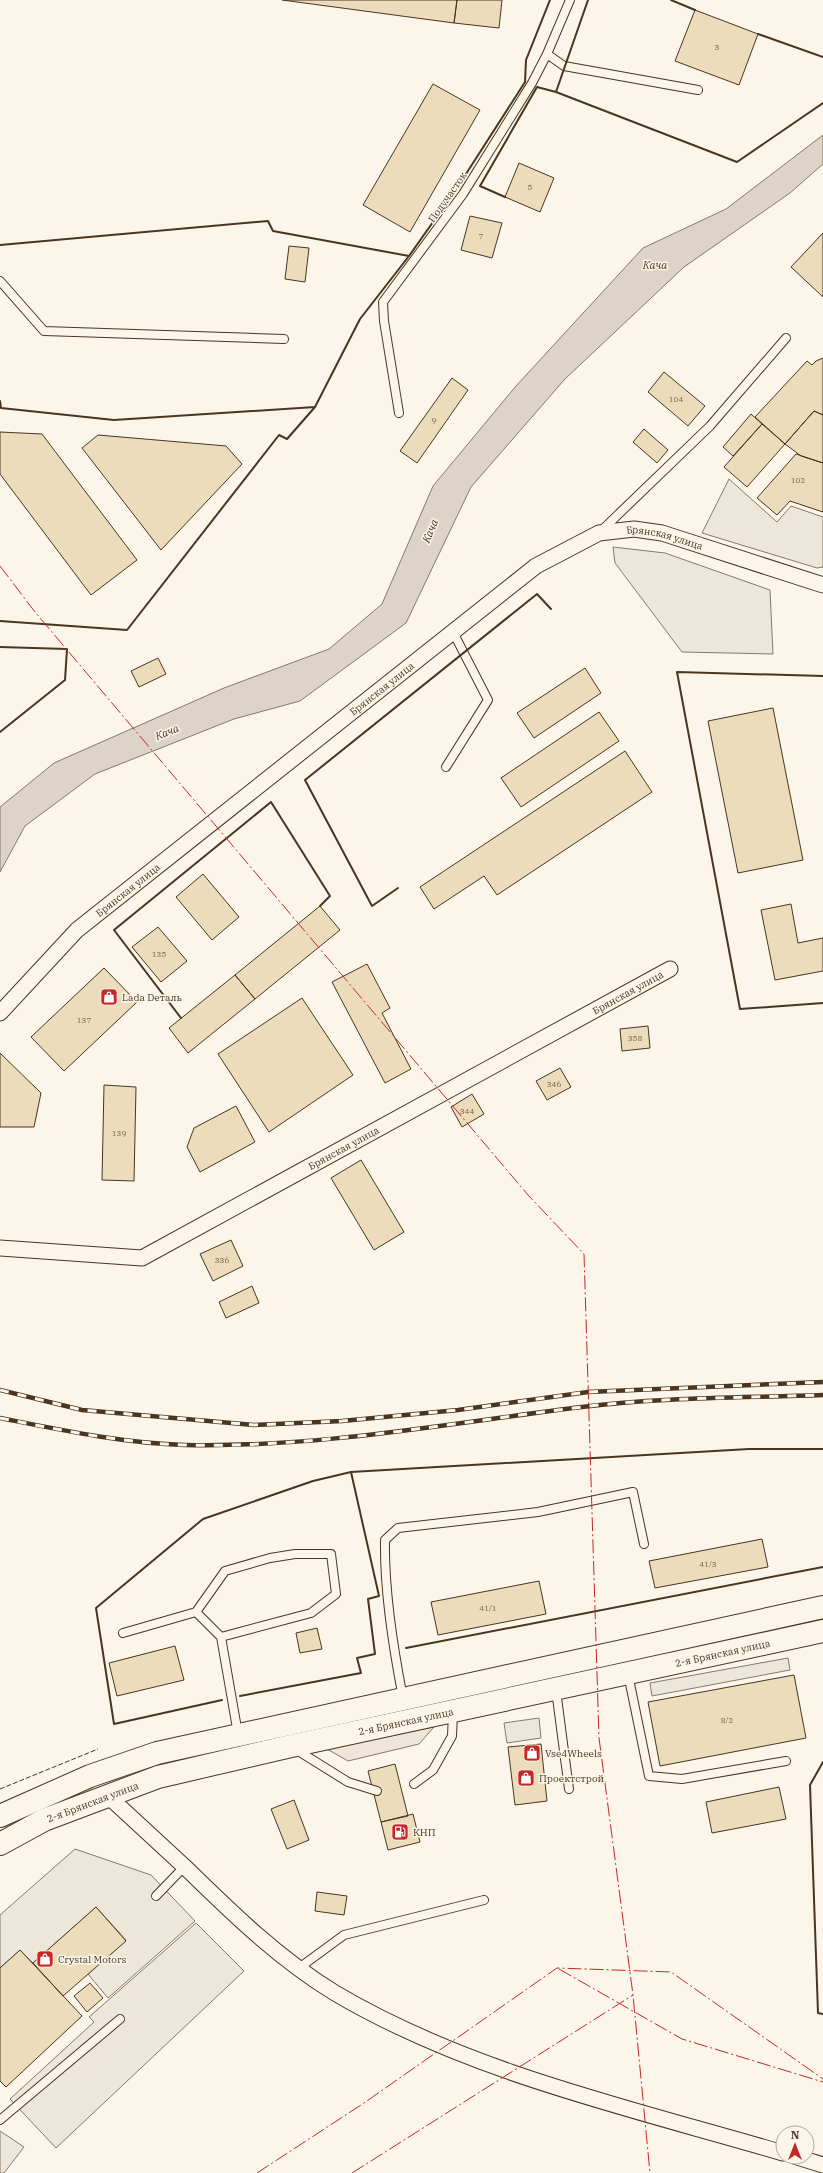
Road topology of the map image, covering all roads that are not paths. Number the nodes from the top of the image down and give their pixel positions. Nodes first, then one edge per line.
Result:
1 (570, 0) edge
2 (548, 54) junction
3 (698, 90) dead end
4 (0, 281) edge
5 (786, 338) dead end
6 (284, 339) dead end
7 (399, 412) dead end
8 (599, 533) junction
9 (823, 585) edge
10 (453, 632) junction
11 (446, 767) dead end
12 (670, 969) dead end
13 (0, 1013) edge
14 (0, 1248) edge
15 (644, 1544) dead end
16 (823, 1607) edge
17 (196, 1612) junction
18 (823, 1631) edge
19 (123, 1633) dead end
20 (221, 1637) junction
21 (628, 1673) junction
22 (556, 1689) junction
23 (403, 1698) junction
24 (453, 1711) junction
25 (238, 1734) junction
26 (291, 1746) junction
27 (786, 1761) dead end
28 (414, 1784) dead end
29 (569, 1788) dead end
30 (377, 1791) dead end
31 (108, 1796) junction
32 (0, 1816) edge
33 (0, 1844) edge
34 (184, 1867) junction
35 (156, 1896) dead end
36 (484, 1900) dead end
37 (299, 1968) junction
38 (120, 2019) dead end
39 (0, 2120) edge
40 (775, 2151) edge

1 - 2 lane, Подучасток
2 - 3 lane
2 - 7 lane, Подучасток
4 - 6 lane
5 - 8 lane
8 - 9 street, Брянская улица
8 - 10 street, Брянская улица
10 - 11 lane
10 - 13 street, Брянская улица
12 - 14 street, Брянская улица
15 - 23 lane
16 - 23 main road
17 - 19 lane
17 - 20 lane
17 - 20 lane
18 - 21 main road, 2-я Брянская улица
20 - 25 lane
21 - 22 main road, 2-я Брянская улица
21 - 27 lane
22 - 24 main road, 2-я Брянская улица
22 - 29 lane
23 - 25 main road
24 - 26 main road, 2-я Брянская улица
24 - 28 lane
25 - 32 main road
26 - 30 lane
26 - 31 main road, 2-я Брянская улица
31 - 33 main road, 2-я Брянская улица
31 - 34 street
34 - 35 lane
34 - 37 street
36 - 37 lane
37 - 40 street
38 - 39 lane

